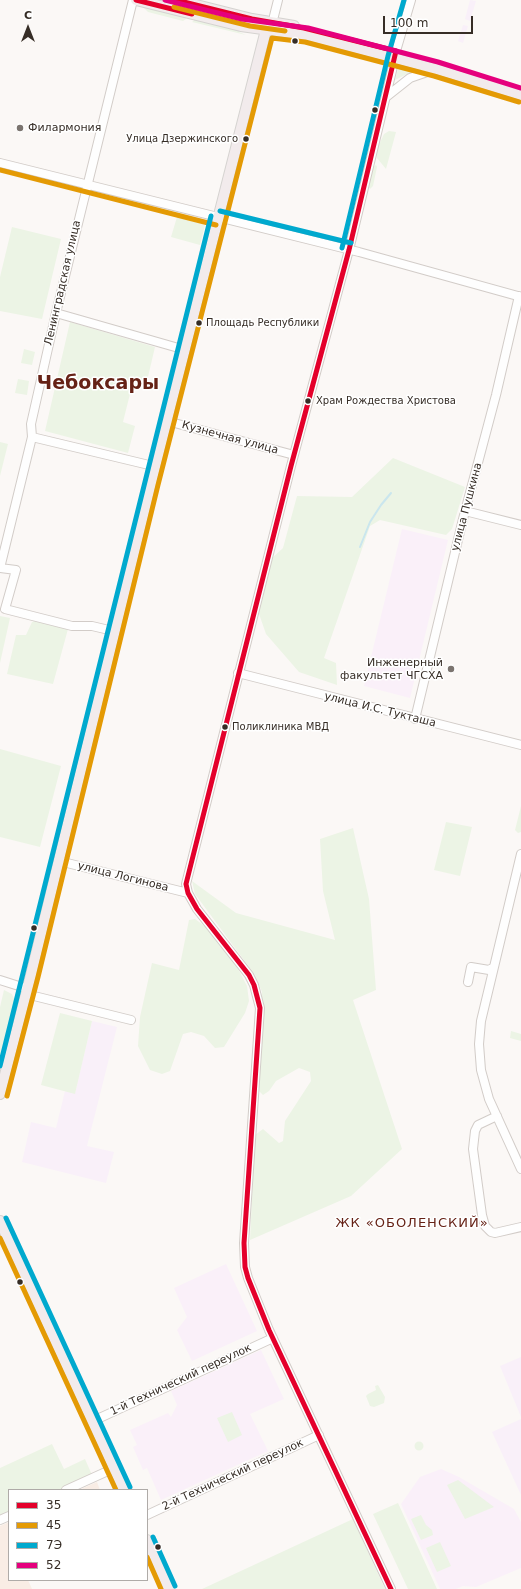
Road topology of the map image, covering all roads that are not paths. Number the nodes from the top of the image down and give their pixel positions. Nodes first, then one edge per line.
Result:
1 (134, 0) edge
2 (176, 0) edge
3 (278, 0) edge
4 (411, 0) edge
5 (270, 22) junction
6 (396, 55) junction
7 (436, 69) junction
8 (481, 80) junction
9 (521, 90) edge
10 (521, 95) edge
11 (385, 98) junction
12 (0, 163) edge
13 (86, 185) junction
14 (218, 218) junction
15 (348, 250) junction
16 (520, 296) edge
17 (56, 313) junction
18 (185, 346) junction
19 (167, 421) junction
20 (32, 437) junction
21 (294, 455) junction
22 (149, 465) junction
23 (465, 511) junction
24 (521, 524) edge
25 (0, 568) edge
26 (112, 631) junction
27 (238, 673) junction
28 (415, 719) junction
29 (521, 746) edge
30 (521, 854) edge
31 (56, 860) junction
32 (188, 893) junction
33 (494, 967) junction
34 (0, 980) edge
35 (468, 982) dead end
36 (0, 986) edge
37 (23, 991) junction
38 (131, 1020) dead end
39 (0, 1071) edge
40 (0, 1094) edge
41 (497, 1116) junction
42 (521, 1169) edge
43 (0, 1221) edge
44 (521, 1227) edge
45 (0, 1234) edge
46 (15, 1259) junction
47 (273, 1338) junction
48 (90, 1420) junction
49 (319, 1435) junction
50 (112, 1469) junction
51 (68, 1489) edge
52 (119, 1489) edge
53 (123, 1489) edge
54 (148, 1516) edge
55 (148, 1542) edge
56 (148, 1555) edge
57 (163, 1589) edge
58 (170, 1589) edge
59 (391, 1589) edge

1 - 5 main road
1 - 13 street, Ленинградская улица
2 - 5 main road
3 - 5 street
4 - 6 street
5 - 6 main road
5 - 14 main road
6 - 7 main road
6 - 8 main road
6 - 11 street
7 - 8 main road
7 - 11 street
8 - 9 main road
8 - 10 main road
11 - 15 street
12 - 13 street
13 - 14 street
13 - 17 street, Ленинградская улица
14 - 15 street
14 - 18 main road
15 - 16 street
15 - 21 street
16 - 23 street, улица Пушкина
17 - 18 street
17 - 20 street, Ленинградская улица
18 - 19 main road
18 - 22 main road
19 - 21 street, Кузнечная улица
19 - 26 main road
20 - 22 street
20 - 25 street, Ленинградская улица
21 - 27 street
22 - 26 main road
23 - 24 street
23 - 28 street, улица Пушкина
25 - 26 street
26 - 31 main road
27 - 28 street, улица И.С. Тукташа
27 - 32 street
28 - 29 street, улица И.С. Тукташа
30 - 33 street
31 - 32 street, улица Логинова
31 - 37 main road
32 - 47 street
33 - 35 street
33 - 41 street
34 - 37 street
36 - 37 street
37 - 38 street
37 - 39 main road
37 - 40 main road
41 - 42 street
41 - 44 street
43 - 46 main road
45 - 46 main road
46 - 48 main road
47 - 48 street, 1-й Технический переулок
47 - 49 street
48 - 50 main road
49 - 54 street, 2-й Технический переулок
49 - 59 street
50 - 51 street
50 - 52 main road
50 - 53 main road
55 - 58 main road
56 - 57 main road

